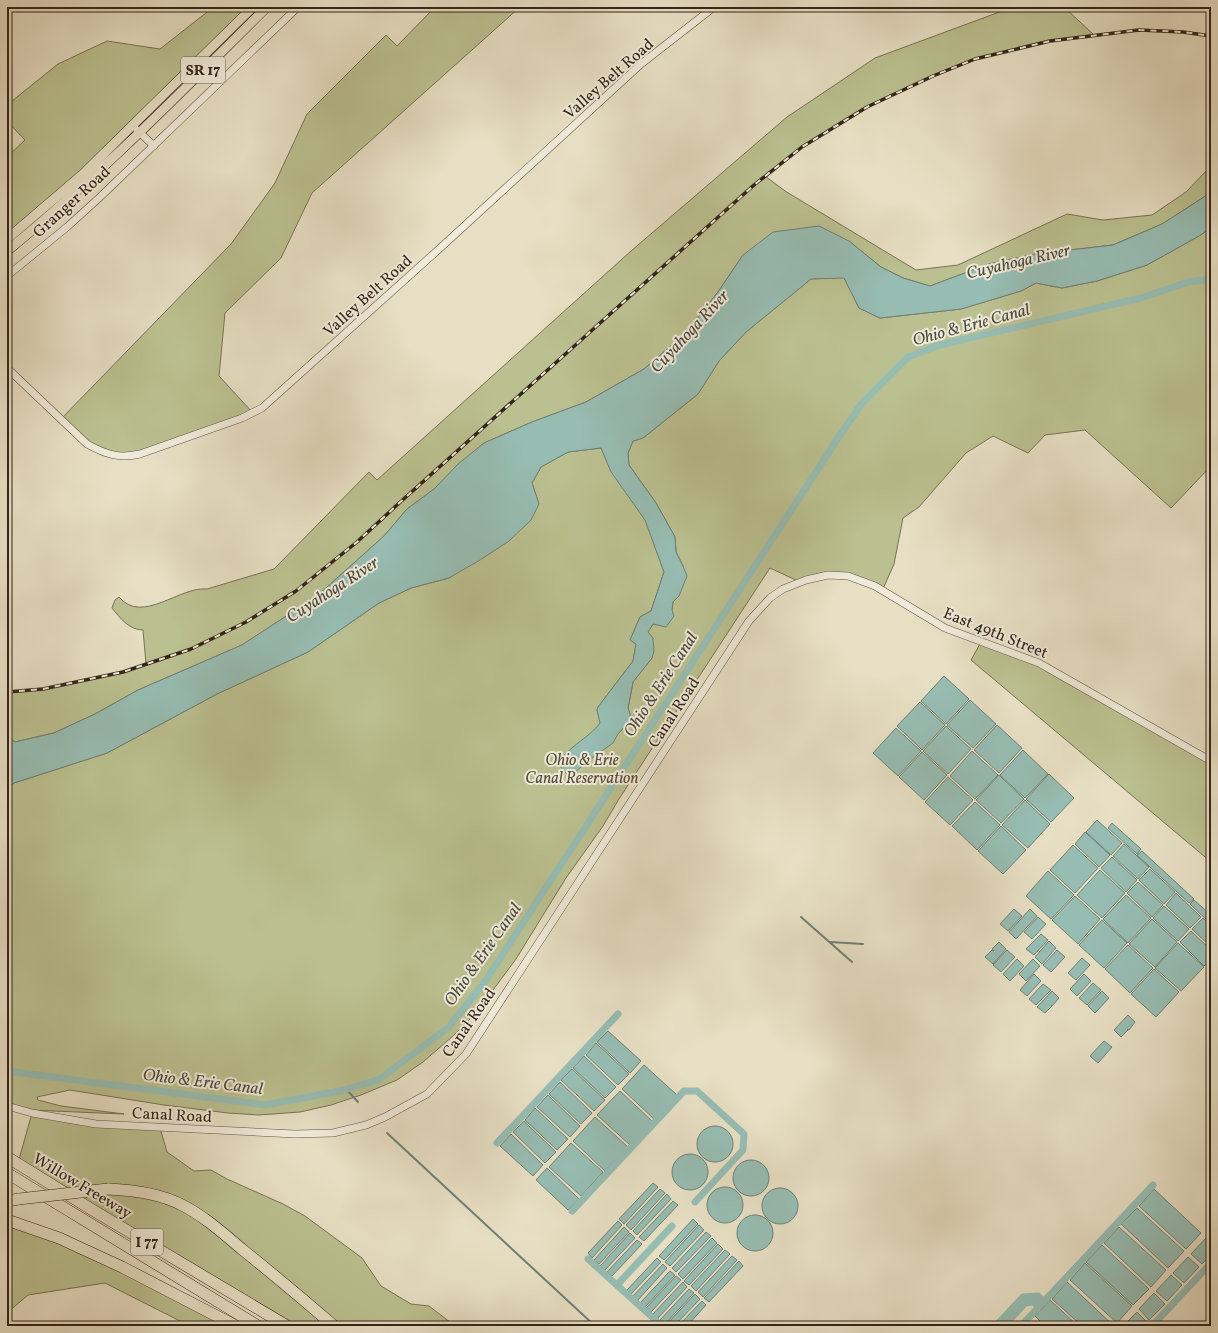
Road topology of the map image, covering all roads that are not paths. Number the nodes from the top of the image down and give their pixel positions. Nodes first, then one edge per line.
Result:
1 (253, 7) edge
2 (267, 7) edge
3 (298, 7) edge
4 (714, 7) edge
5 (136, 129) junction
6 (154, 146) junction
7 (7, 239) edge
8 (7, 251) edge
9 (7, 276) edge
10 (7, 368) edge
11 (749, 621) joint
12 (1211, 762) edge
13 (7, 1106) edge
14 (7, 1156) edge
15 (7, 1173) edge
16 (7, 1201) edge
17 (7, 1220) edge
18 (236, 1326) edge
19 (258, 1326) edge
20 (287, 1326) edge
21 (334, 1326) edge

1 - 5 main road, Granger Road / SR 17
2 - 5 main road, Granger Road / SR 17
3 - 6 street, Granger Road
4 - 10 street, Valley Belt Road
5 - 6 street
5 - 7 main road, Granger Road / SR 17
5 - 8 main road, Granger Road / SR 17
6 - 9 street, Granger Road
11 - 12 street, East 49th Street
11 - 13 street, Canal Road
14 - 20 highway, Willow Freeway / I 77
15 - 19 highway, Willow Freeway / I 77
16 - 21 highway, bridge
17 - 18 highway

